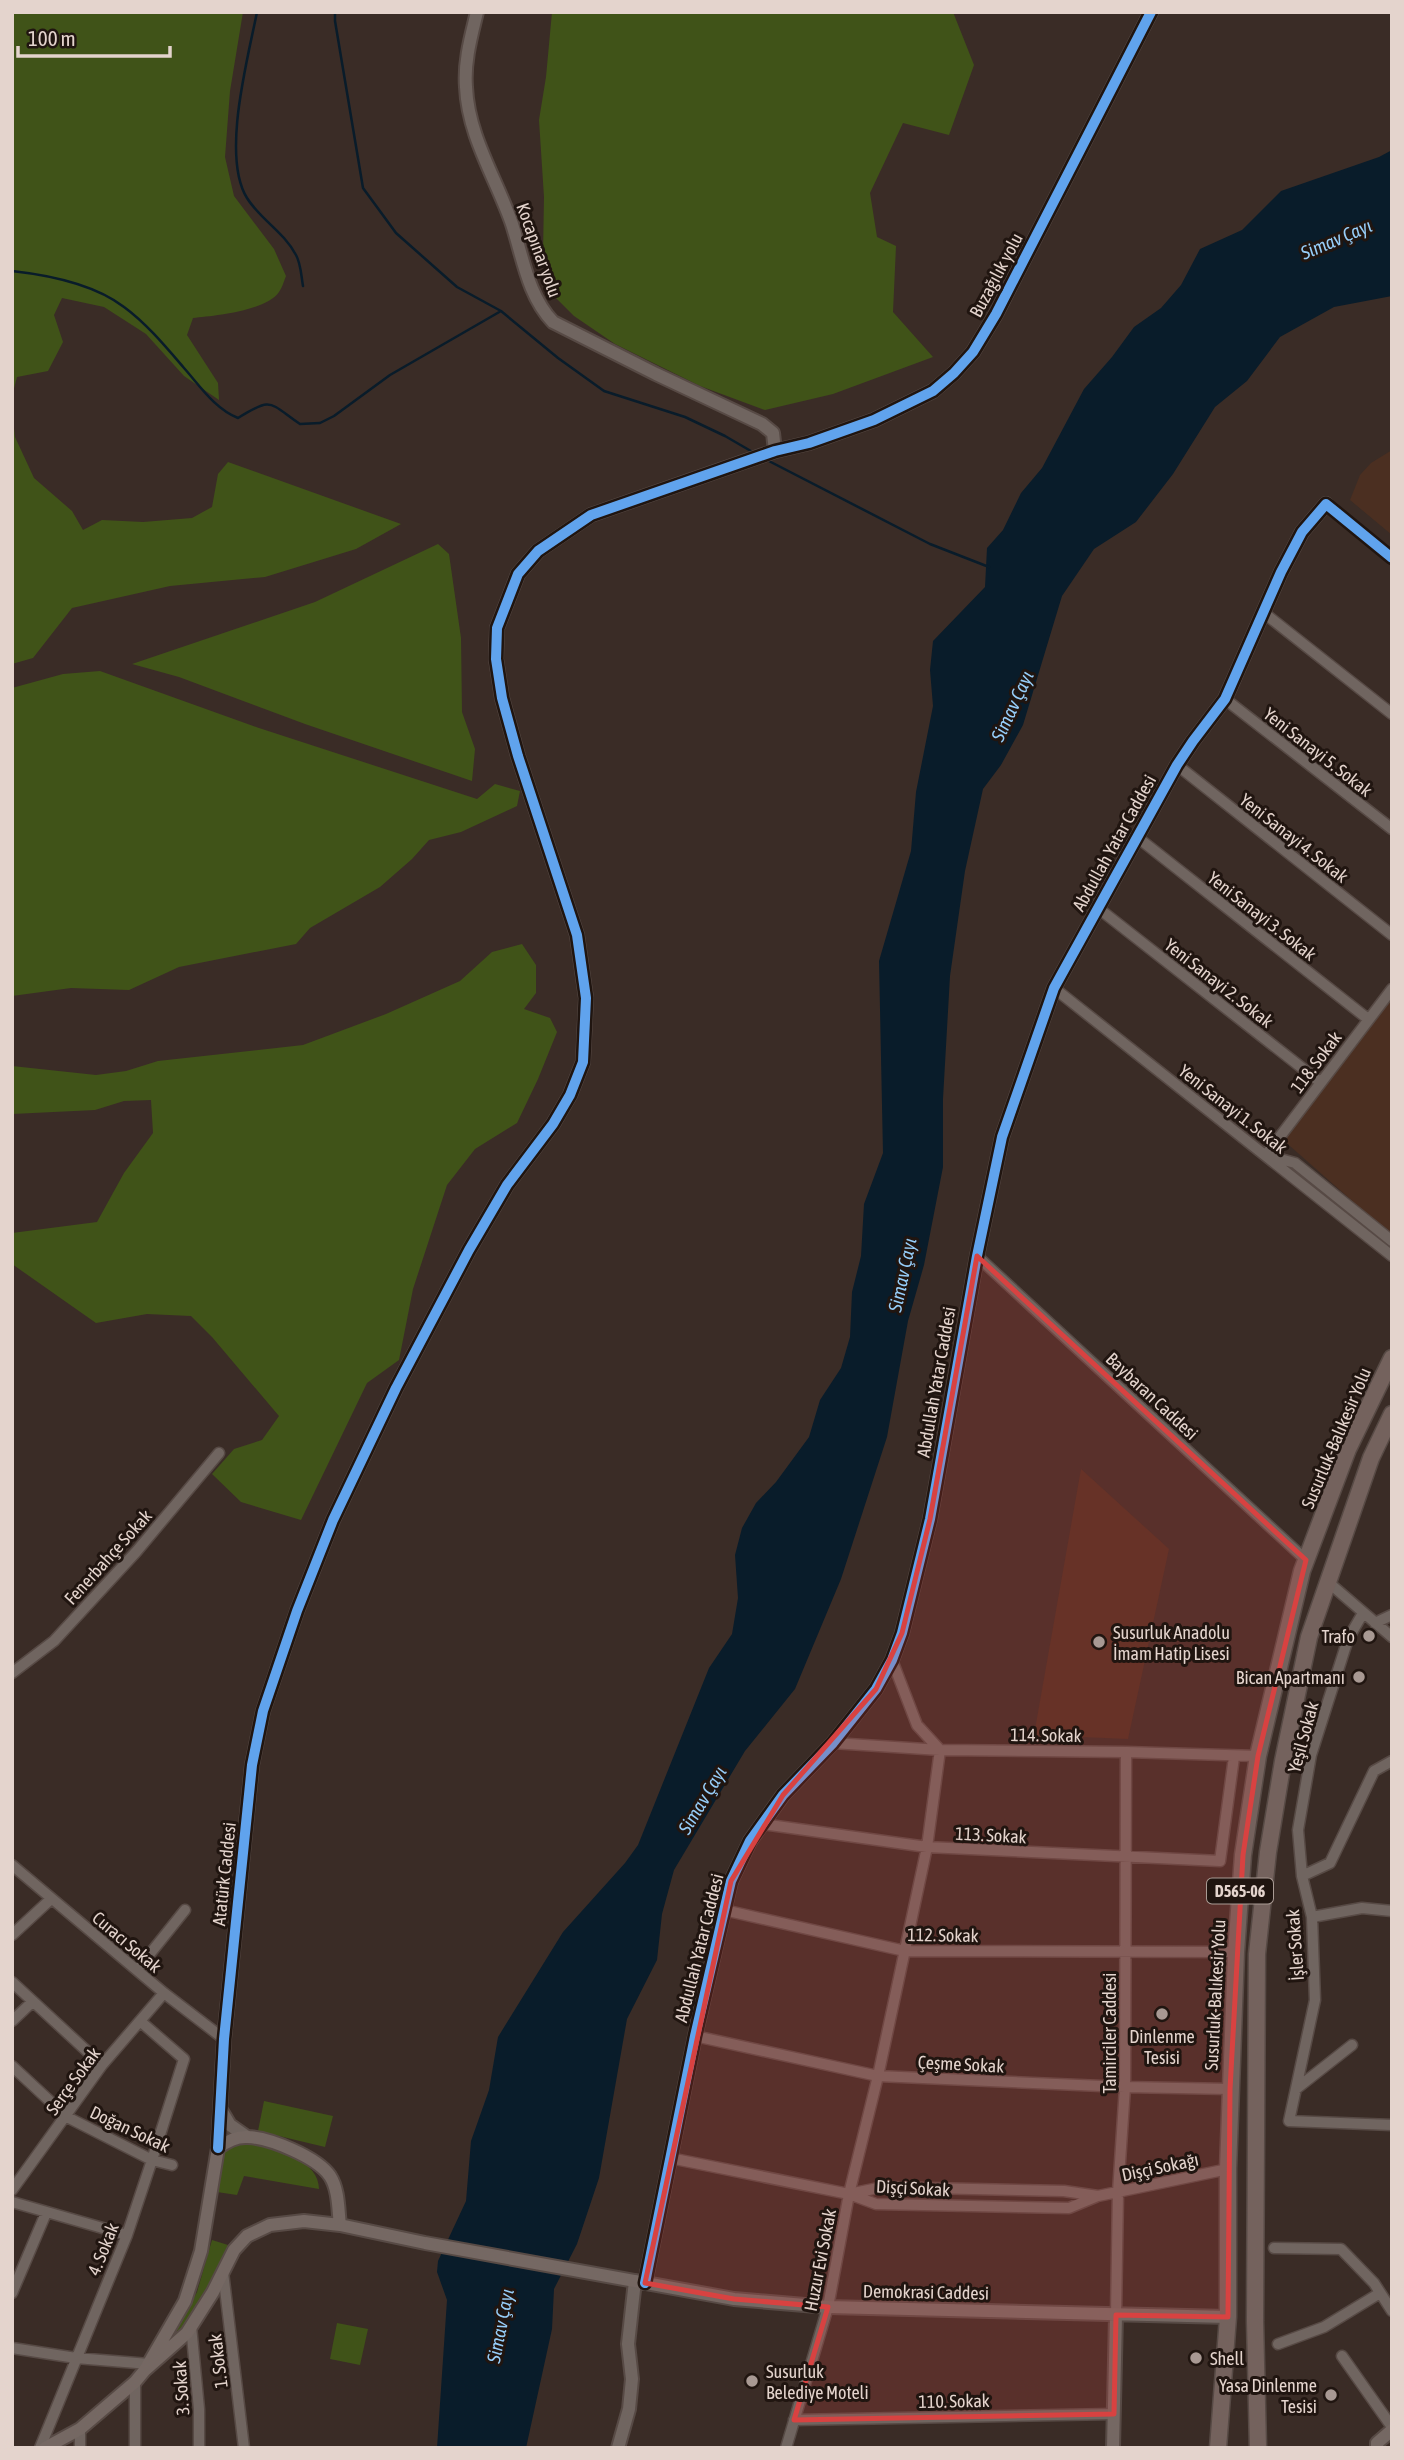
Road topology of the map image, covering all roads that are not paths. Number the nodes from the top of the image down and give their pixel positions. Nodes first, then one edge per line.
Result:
1 (477, 12) edge
2 (1151, 12) edge
3 (775, 450) junction
4 (729, 466) joint
5 (1326, 504) joint
6 (1392, 558) edge
7 (1264, 613) junction
8 (1226, 699) junction
9 (1392, 714) edge
10 (1177, 765) junction
11 (1392, 829) edge
12 (1137, 837) junction
13 (1098, 908) junction
14 (1392, 935) edge
15 (1054, 988) junction
16 (1392, 989) edge
17 (1367, 1019) junction
18 (1320, 1082) junction
19 (1266, 1155) junction
20 (1392, 1241) edge
21 (976, 1255) junction
22 (1392, 1256) edge
23 (1392, 1358) edge
24 (1392, 1414) edge
25 (219, 1453) dead end
26 (1306, 1560) junction
27 (1328, 1582) junction
28 (1363, 1612) junction
29 (1392, 1615) edge
30 (1375, 1623) junction
31 (1392, 1637) edge
32 (892, 1660) junction
33 (12, 1673) edge
34 (833, 1742) junction
35 (940, 1750) junction
36 (1126, 1752) junction
37 (1258, 1756) junction
38 (1234, 1757) junction
39 (1392, 1762) edge
40 (762, 1824) junction
41 (927, 1847) junction
42 (1126, 1858) junction
43 (12, 1865) edge
44 (1302, 1876) junction
45 (51, 1899) junction
46 (185, 1910) dead end
47 (724, 1910) junction
48 (1392, 1910) edge
49 (1312, 1917) junction
50 (12, 1935) edge
51 (905, 1951) junction
52 (1125, 1951) junction
53 (1236, 1952) junction
54 (137, 1970) junction
55 (12, 1982) edge
56 (164, 1993) junction
57 (32, 2002) junction
58 (12, 2021) edge
59 (140, 2021) junction
60 (695, 2036) junction
61 (224, 2039) junction
62 (1352, 2045) dead end
63 (102, 2065) junction
64 (12, 2066) edge
65 (878, 2076) junction
66 (1125, 2087) junction
67 (1230, 2089) junction
68 (1296, 2089) junction
69 (221, 2110) junction
70 (67, 2116) junction
71 (1392, 2125) edge
72 (247, 2137) junction
73 (218, 2148) junction
74 (670, 2158) junction
75 (152, 2160) junction
76 (172, 2165) dead end
77 (1228, 2169) junction
78 (12, 2190) edge
79 (1118, 2192) junction
80 (849, 2194) junction
81 (1098, 2196) junction
82 (12, 2202) edge
83 (46, 2213) junction
84 (340, 2225) junction
85 (127, 2235) junction
86 (1274, 2248) dead end
87 (223, 2272) junction
88 (635, 2281) junction
89 (1380, 2292) junction
90 (12, 2293) edge
91 (828, 2308) junction
92 (1392, 2311) edge
93 (1116, 2315) junction
94 (1228, 2317) junction
95 (191, 2326) junction
96 (1279, 2344) dead end
97 (12, 2348) edge
98 (1342, 2356) dead end
99 (76, 2358) junction
100 (147, 2367) junction
101 (135, 2382) junction
102 (1114, 2414) junction
103 (794, 2420) junction
104 (80, 2428) junction
105 (1392, 2428) edge
106 (42, 2448) edge
107 (80, 2448) edge
108 (135, 2448) edge
109 (199, 2448) edge
110 (244, 2448) edge
111 (618, 2448) edge
112 (786, 2448) edge
113 (1113, 2448) edge
114 (1217, 2448) edge
115 (1258, 2448) edge
116 (1377, 2448) edge

1 - 3 street, Kocapınar yolu
2 - 3 street, Buzağılık yolu
3 - 4 street, Buzağılık yolu
4 - 61 street, Atatürk Caddesi
5 - 6 street
5 - 7 street, Abdullah Yatar Caddesi
7 - 8 street, Abdullah Yatar Caddesi
7 - 9 street
8 - 10 street, Abdullah Yatar Caddesi
8 - 11 street, Yeni Sanayi 5. Sokak
10 - 12 street, Abdullah Yatar Caddesi
10 - 14 street, Yeni Sanayi 4. Sokak
12 - 13 street, Abdullah Yatar Caddesi
12 - 17 street, Yeni Sanayi 3. Sokak
13 - 15 street, Abdullah Yatar Caddesi
13 - 18 street, Yeni Sanayi 2. Sokak
15 - 19 street, Yeni Sanayi 1. Sokak
15 - 21 street, Abdullah Yatar Caddesi
16 - 17 street, 118. Sokak
17 - 18 street, 118. Sokak
18 - 19 street, 118. Sokak
19 - 20 street
19 - 22 street, Yeni Sanayi 1. Sokak
21 - 26 street, Baybaran Caddesi
21 - 32 street, Abdullah Yatar Caddesi
23 - 26 highway, Susurluk-Balıkesir Yolu / D565-06
24 - 27 highway, D565-06
25 - 33 street, Fenerbahçe Sokak
26 - 37 highway, Susurluk-Balıkesir Yolu / D565-06
27 - 28 street
27 - 115 highway, D565-06
28 - 30 street
28 - 44 street, Yeşil Sokak
29 - 30 street
30 - 31 street
32 - 34 street, Abdullah Yatar Caddesi
32 - 35 street
34 - 35 street, 114. Sokak
34 - 40 street, Abdullah Yatar Caddesi
35 - 36 street, 114. Sokak
35 - 41 street, Huzur Evi Sokak
36 - 38 street, 114. Sokak
36 - 42 street, Tamirciler Caddesi
37 - 38 street, 114. Sokak
37 - 53 highway, Susurluk-Balıkesir Yolu / D565-06
38 - 42 street, 113. Sokak
39 - 44 street
40 - 41 street, 113. Sokak
40 - 47 street, Abdullah Yatar Caddesi
41 - 42 street, 113. Sokak
41 - 51 street, Huzur Evi Sokak
42 - 52 street, Tamirciler Caddesi
43 - 45 street, Curacı Sokak
44 - 49 street, İşler Sokak
45 - 50 street
45 - 54 street, Curacı Sokak
46 - 54 street
47 - 51 street, 112. Sokak
47 - 60 street, Abdullah Yatar Caddesi
48 - 49 street
49 - 68 street, İşler Sokak
51 - 52 street, 112. Sokak
51 - 65 street, Huzur Evi Sokak
52 - 53 street, 112. Sokak
52 - 66 street, Tamirciler Caddesi
53 - 67 highway, Susurluk-Balıkesir Yolu / D565-06
54 - 56 street, Curacı Sokak
55 - 57 street
56 - 59 street, Serçe Sokak
56 - 61 street, Curacı Sokak
57 - 58 street
57 - 63 street
59 - 63 street, Serçe Sokak
59 - 75 street, 4. Sokak
60 - 65 street, Çeşme Sokak
60 - 74 street, Abdullah Yatar Caddesi
61 - 69 street, Atatürk Caddesi
62 - 68 street
63 - 70 street, Serçe Sokak
64 - 70 street, Doğan Sokak
65 - 66 street, Çeşme Sokak
65 - 80 street, Huzur Evi Sokak
66 - 67 street, Çeşme Sokak
66 - 79 street, Tamirciler Caddesi
67 - 77 highway, Susurluk-Balıkesir Yolu / D565-06
68 - 71 street, İşler Sokak
69 - 72 street
69 - 73 street, Atatürk Caddesi
70 - 75 street, Doğan Sokak
70 - 78 street, Serçe Sokak
72 - 73 main road
72 - 84 main road
73 - 100 main road, Atatürk Caddesi
74 - 80 street
74 - 88 street, Abdullah Yatar Caddesi
75 - 76 street, Doğan Sokak
75 - 85 street, 4. Sokak
77 - 79 street, Dişçi Sokağı
77 - 94 highway, Susurluk-Balıkesir Yolu / D565-06
79 - 81 street, Dişçi Sokağı
79 - 93 street, Tamirciler Caddesi
80 - 81 street, Dişçi Sokak
80 - 81 street, Dişçi Sokak
80 - 91 street, Huzur Evi Sokak
82 - 83 street
83 - 85 street
83 - 90 street
84 - 87 main road, Demokrasi Caddesi
84 - 88 main road, Demokrasi Caddesi
85 - 99 street, 4. Sokak
86 - 89 street
87 - 95 main road, Demokrasi Caddesi
87 - 110 street, 1. Sokak
88 - 91 main road, Demokrasi Caddesi
88 - 111 street, Abdullah Yatar Caddesi
89 - 92 street
89 - 96 street
91 - 93 main road, Demokrasi Caddesi
91 - 103 street, Huzur Evi Sokak
93 - 94 main road, Demokrasi Caddesi
93 - 102 main road
94 - 114 highway, Susurluk-Balıkesir Yolu / D565-06
95 - 100 main road, Demokrasi Caddesi
95 - 109 street, 3. Sokak
97 - 99 street
98 - 105 street
99 - 100 street
99 - 106 street, 4. Sokak
100 - 101 main road, Atatürk Caddesi
101 - 104 main road, Atatürk Caddesi
101 - 108 street
102 - 103 street, 110. Sokak
102 - 113 main road
103 - 112 street, Huzur Evi Sokak
104 - 106 main road, Atatürk Caddesi
104 - 107 street
105 - 116 main road

